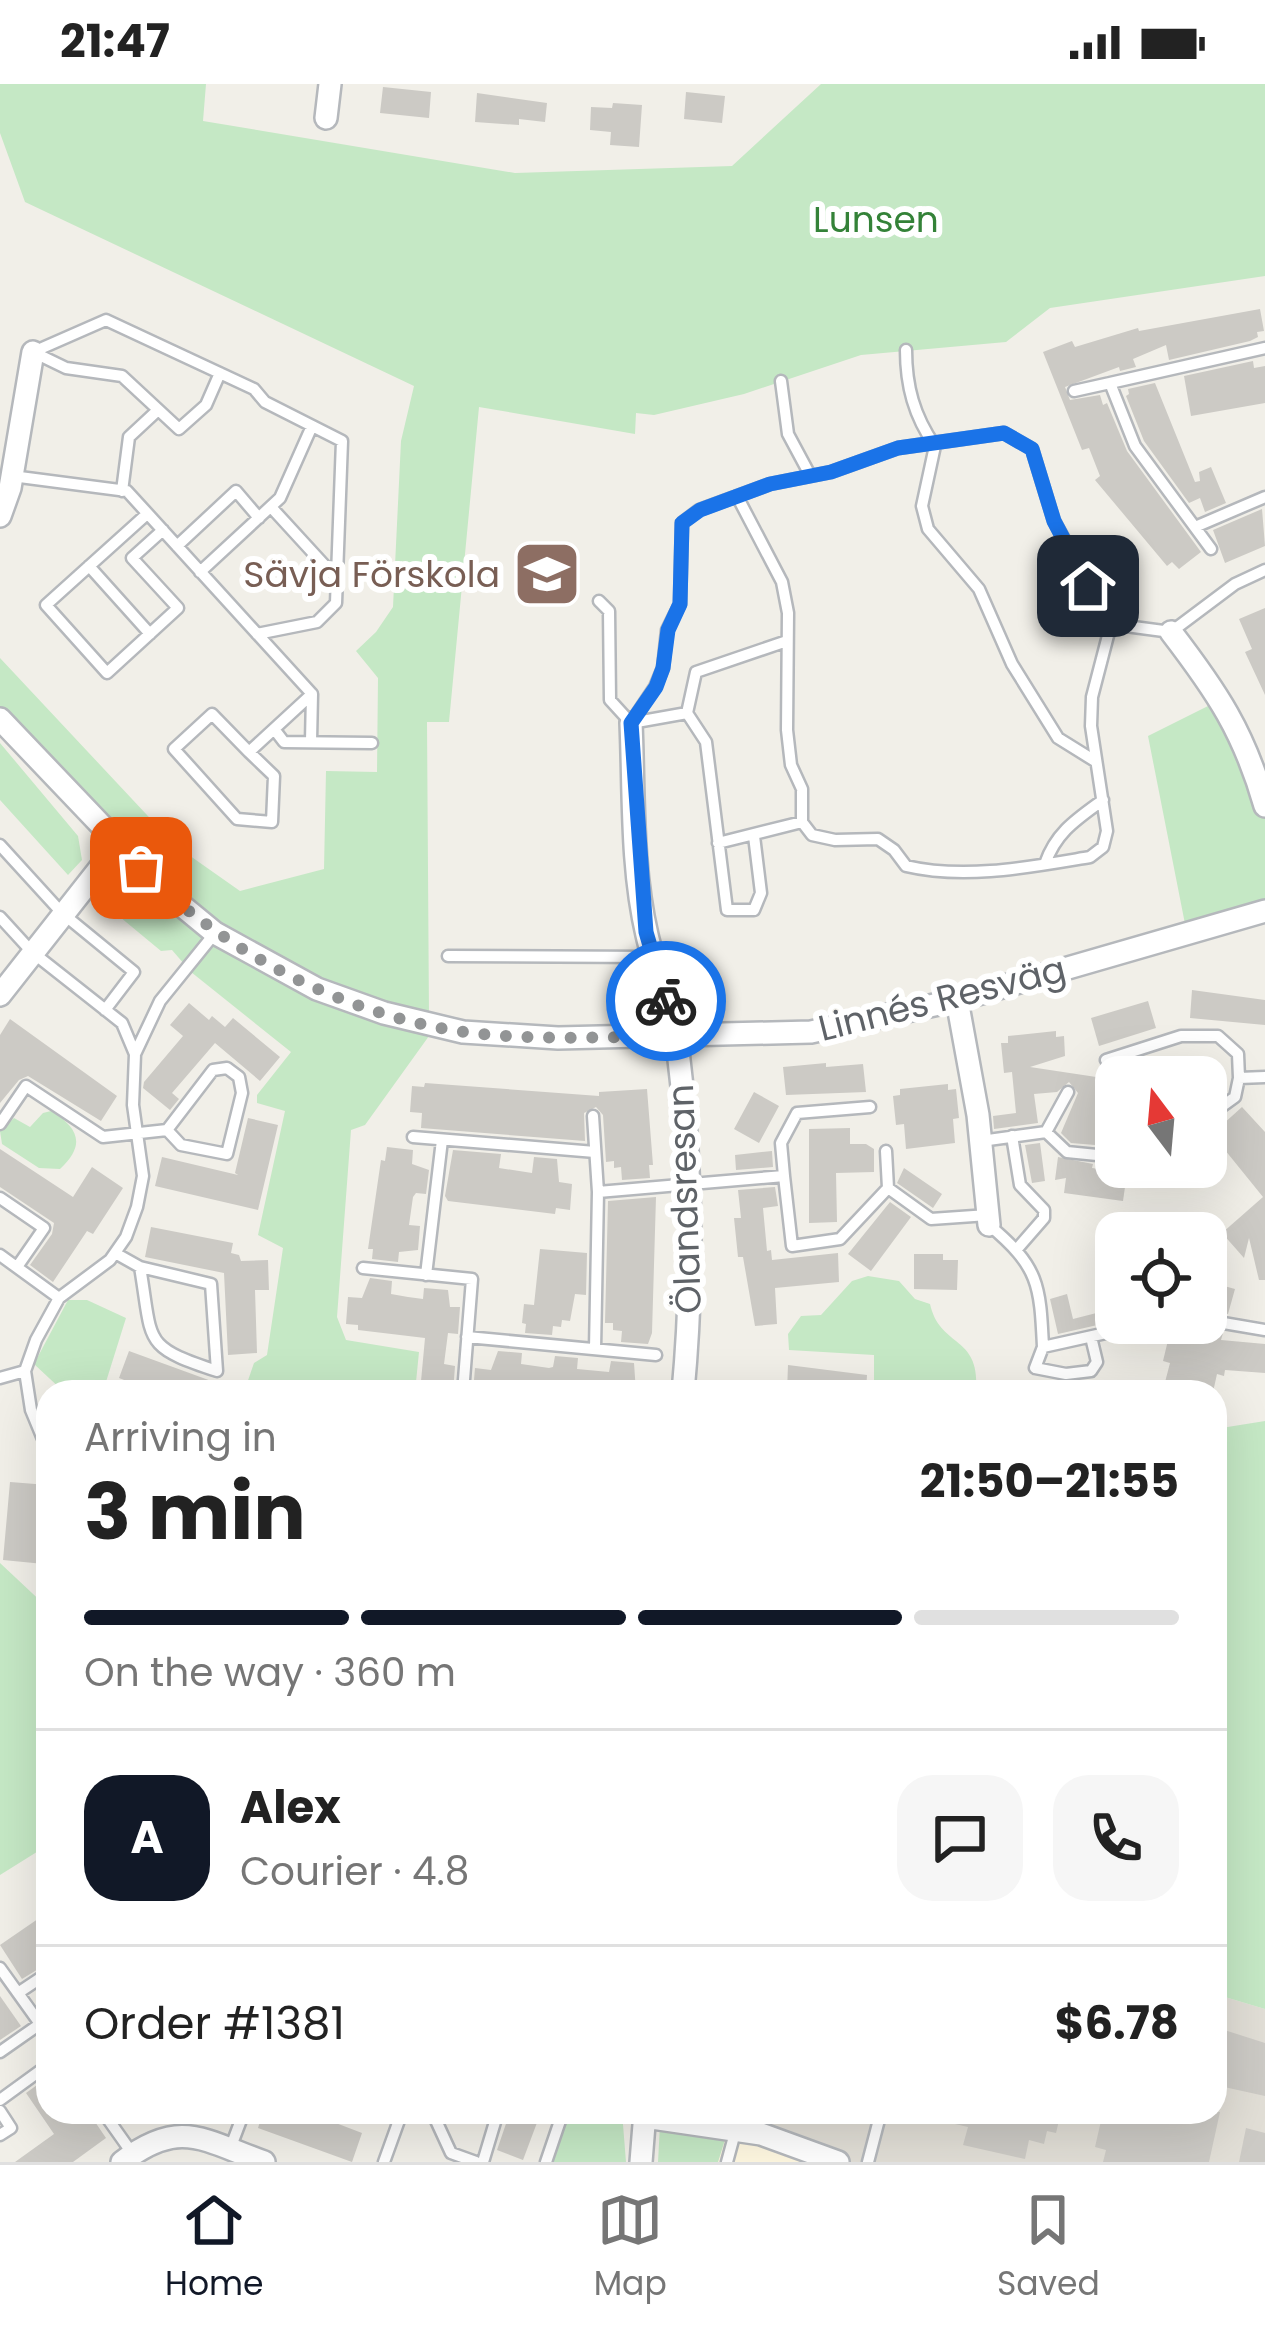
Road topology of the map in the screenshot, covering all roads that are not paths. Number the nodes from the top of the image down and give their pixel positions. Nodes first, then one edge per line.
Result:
1 (330, 84) edge
2 (326, 118) dead end
3 (1265, 348) edge
4 (906, 350) dead end
5 (33, 352) junction
6 (220, 373) junction
7 (782, 381) dead end
8 (1110, 383) junction
9 (1074, 391) dead end
10 (158, 410) junction
11 (312, 426) junction
12 (934, 446) junction
13 (810, 475) junction
14 (7, 483) edge
15 (122, 490) junction
16 (737, 496) junction
17 (1265, 497) edge
18 (271, 507) junction
19 (147, 514) junction
20 (0, 516) edge
21 (259, 518) junction
22 (1195, 527) junction
23 (163, 530) junction
24 (177, 546) junction
25 (1210, 548) dead end
26 (89, 566) junction
27 (1265, 570) edge
28 (200, 572) junction
29 (337, 579) junction
30 (599, 601) dead end
31 (1111, 624) junction
32 (1171, 632) junction
33 (150, 634) junction
34 (257, 634) junction
35 (787, 641) junction
36 (313, 694) junction
37 (687, 713) junction
38 (0, 719) edge
39 (631, 723) junction
40 (274, 729) junction
41 (311, 741) junction
42 (372, 743) dead end
43 (249, 752) junction
44 (1095, 760) junction
45 (1103, 800) junction
46 (1265, 806) edge
47 (802, 822) junction
48 (754, 836) junction
49 (718, 843) junction
50 (0, 845) edge
51 (118, 845) junction
52 (1045, 864) junction
53 (1265, 911) edge
54 (62, 913) junction
55 (0, 917) edge
56 (215, 932) junction
57 (32, 952) junction
58 (448, 956) dead end
59 (653, 957) junction
60 (0, 994) edge
61 (958, 1000) junction
62 (105, 1010) junction
63 (676, 1036) junction
64 (135, 1054) junction
65 (1118, 1056) edge
66 (1265, 1077) edge
67 (1239, 1078) junction
68 (1068, 1092) dead end
69 (1227, 1103) edge
70 (870, 1107) dead end
71 (593, 1116) dead end
72 (0, 1124) edge
73 (167, 1130) junction
74 (1046, 1132) junction
75 (139, 1133) junction
76 (1012, 1136) junction
77 (412, 1137) dead end
78 (442, 1140) junction
79 (981, 1141) junction
80 (886, 1151) dead end
81 (595, 1153) junction
82 (1095, 1155) edge
83 (784, 1176) junction
84 (691, 1185) junction
85 (888, 1188) junction
86 (598, 1192) junction
87 (0, 1198) edge
88 (988, 1220) junction
89 (1017, 1249) junction
90 (115, 1252) junction
91 (0, 1255) edge
92 (17, 1267) junction
93 (140, 1267) junction
94 (363, 1268) dead end
95 (426, 1275) junction
96 (59, 1298) junction
97 (1227, 1324) edge
98 (1265, 1330) edge
99 (467, 1336) junction
100 (1095, 1336) edge
101 (1091, 1337) junction
102 (1043, 1347) junction
103 (596, 1349) junction
104 (656, 1355) dead end
105 (25, 1371) junction
106 (0, 1378) edge
107 (464, 1380) edge
108 (684, 1380) edge
109 (36, 1422) edge
110 (0, 1968) edge
111 (36, 1981) edge
112 (18, 1994) junction
113 (36, 2018) edge
114 (36, 2023) edge
115 (0, 2052) edge
116 (36, 2074) edge
117 (0, 2100) edge
118 (0, 2111) edge
119 (109, 2124) edge
120 (240, 2124) edge
121 (398, 2124) edge
122 (438, 2124) edge
123 (494, 2124) edge
124 (559, 2124) edge
125 (644, 2124) edge
126 (704, 2124) edge
127 (878, 2124) edge
128 (736, 2129) junction
129 (0, 2134) edge
130 (230, 2150) junction
131 (127, 2158) edge
132 (264, 2162) edge
133 (384, 2162) edge
134 (480, 2162) edge
135 (546, 2162) edge
136 (641, 2162) edge
137 (727, 2162) edge
138 (838, 2162) edge
139 (868, 2162) edge

1 - 2 street
3 - 8 lane
4 - 12 lane
5 - 6 lane
5 - 10 lane
5 - 14 street
6 - 10 lane
6 - 11 lane
7 - 13 lane
8 - 9 lane
8 - 22 lane
10 - 15 lane
11 - 18 lane
11 - 29 lane
12 - 13 lane
12 - 31 lane
12 - 44 lane
13 - 16 lane
14 - 15 lane
14 - 20 street
15 - 19 lane
16 - 35 lane
16 - 39 lane
17 - 22 lane
18 - 21 lane
18 - 29 lane
19 - 23 lane
19 - 26 lane
21 - 24 lane
21 - 28 lane
22 - 25 lane
23 - 24 lane
23 - 33 lane
24 - 28 lane
26 - 33 lane
26 - 33 lane
27 - 32 lane
28 - 34 lane
29 - 34 lane
30 - 39 lane
31 - 32 lane
31 - 44 lane
32 - 46 street
34 - 36 lane
35 - 37 lane
35 - 47 lane
36 - 40 lane
36 - 41 lane
37 - 39 lane
37 - 49 lane
38 - 51 street, Linnés Resväg
39 - 59 street, Ölandsresan
40 - 41 lane
40 - 43 lane
41 - 42 lane
43 - 43 lane
44 - 45 lane
45 - 52 lane
45 - 52 lane
47 - 48 lane
47 - 52 lane
48 - 49 lane
48 - 49 lane
50 - 54 lane
51 - 54 street
51 - 56 street, Linnés Resväg
53 - 61 street, Linnés Resväg
54 - 57 street
54 - 62 lane
55 - 57 lane
56 - 63 street, Linnés Resväg
56 - 64 lane
57 - 60 street
57 - 62 lane
58 - 59 lane
59 - 63 street, Ölandsresan
61 - 63 street, Linnés Resväg
61 - 79 street
62 - 64 lane
63 - 84 street, Ölandsresan
64 - 75 lane
65 - 67 lane
66 - 67 lane
67 - 69 lane
68 - 74 lane
70 - 83 lane
71 - 81 lane
72 - 75 lane
73 - 73 lane
73 - 75 lane
74 - 76 lane
74 - 82 lane
75 - 90 lane
76 - 79 lane
76 - 89 lane
77 - 78 lane
78 - 81 lane
78 - 95 lane
79 - 88 street
80 - 85 lane
81 - 86 lane
83 - 84 lane
83 - 85 lane
84 - 86 lane
84 - 108 street, Ölandsresan
85 - 88 lane
86 - 103 lane
87 - 92 lane
88 - 89 lane
89 - 102 lane
90 - 93 lane
90 - 96 lane
91 - 92 lane
92 - 96 lane
93 - 93 lane
94 - 95 lane
95 - 99 lane
96 - 105 lane
97 - 98 lane
99 - 103 lane
99 - 107 lane
100 - 101 lane
101 - 102 lane
101 - 102 lane
103 - 104 lane
105 - 106 lane
105 - 109 lane
110 - 112 lane
111 - 112 lane
112 - 113 lane
114 - 115 lane
116 - 117 lane
118 - 129 lane
119 - 131 lane
120 - 130 lane
121 - 133 lane
122 - 134 lane
123 - 134 lane
124 - 135 lane
125 - 136 street
126 - 128 street
127 - 139 lane
128 - 137 lane
128 - 138 street
130 - 131 street
130 - 132 street

